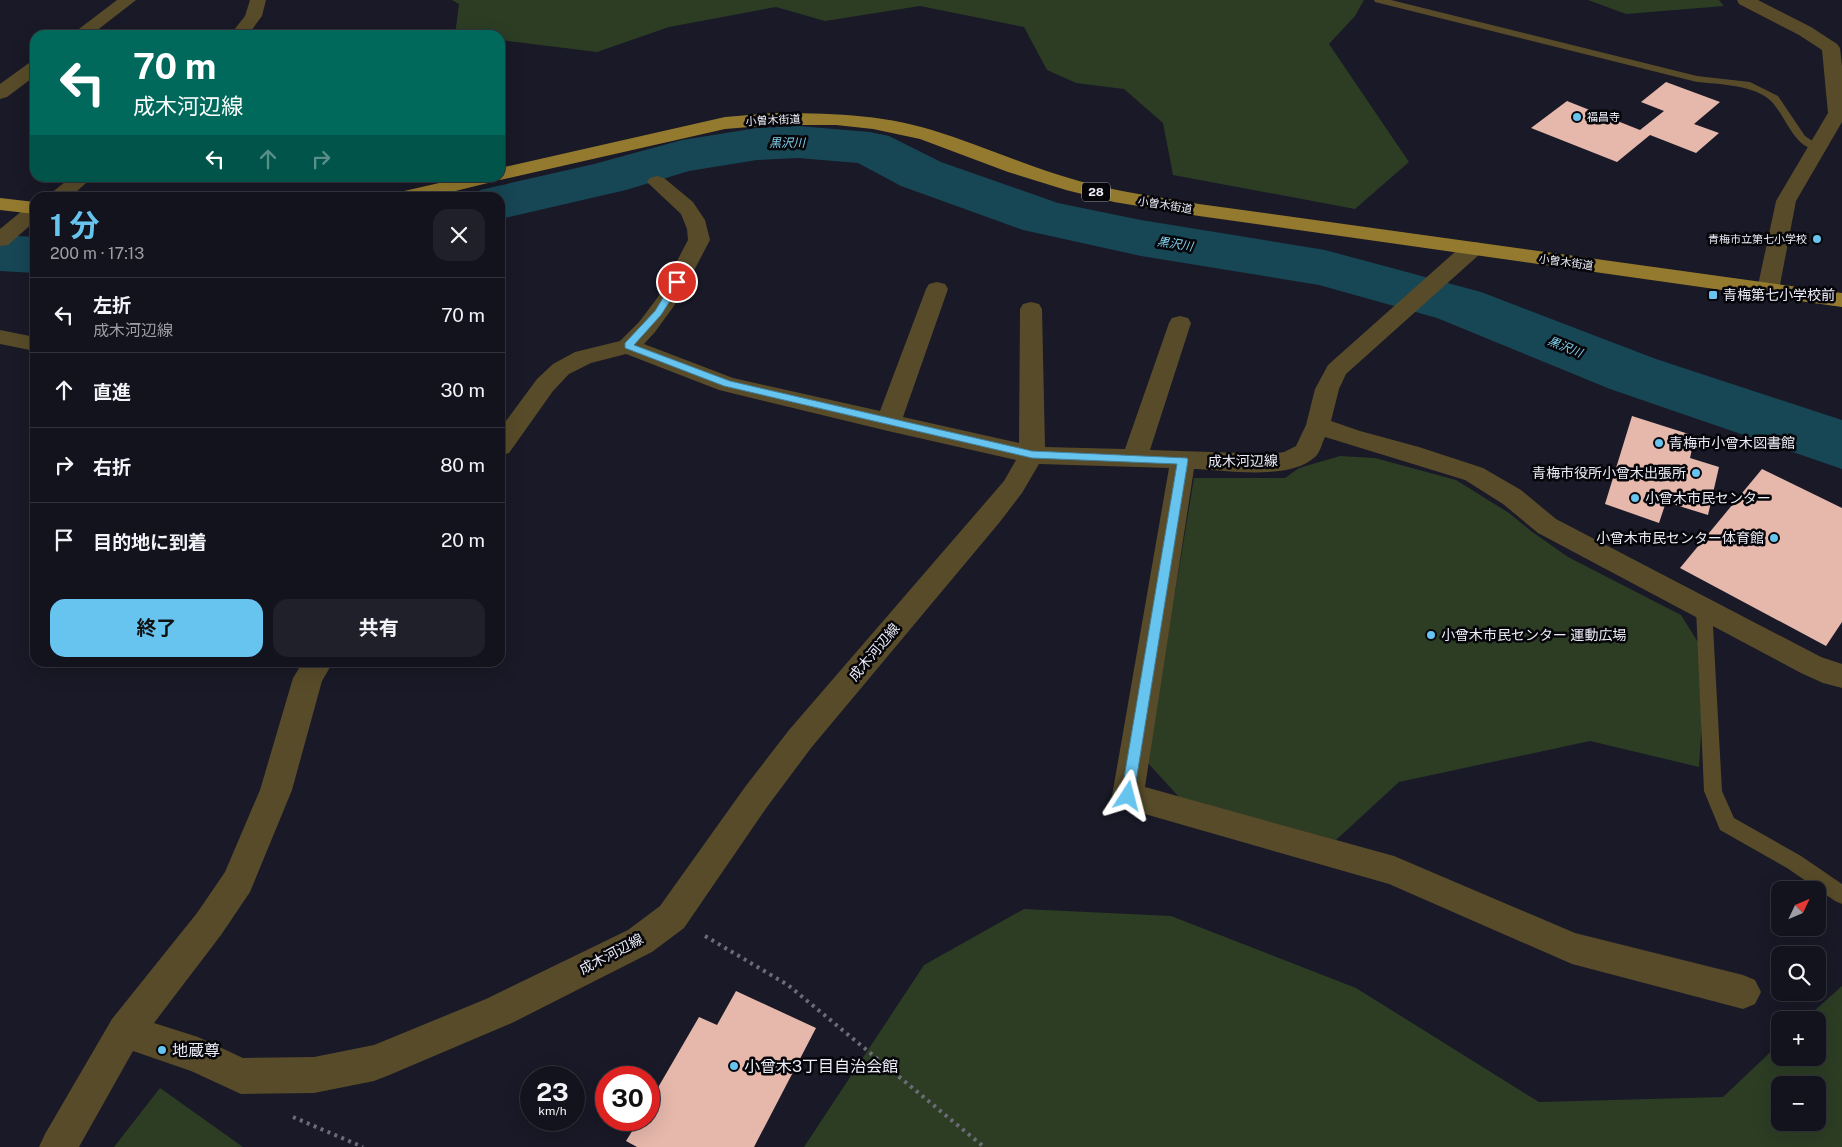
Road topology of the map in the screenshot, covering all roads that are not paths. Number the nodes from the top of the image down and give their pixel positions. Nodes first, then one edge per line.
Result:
1 (128, 0) edge
2 (258, 0) edge
3 (1379, 0) edge
4 (1745, 0) edge
5 (87, 30) edge
6 (243, 30) edge
7 (30, 71) edge
8 (0, 93) edge
9 (1817, 148) junction
10 (505, 173) edge
11 (77, 182) edge
12 (468, 182) edge
13 (657, 182) dead end
14 (63, 192) edge
15 (424, 192) edge
16 (0, 204) edge
17 (30, 208) edge
18 (30, 213) edge
19 (7, 234) edge
20 (1473, 248) junction
21 (937, 289) dead end
22 (1768, 290) junction
23 (1842, 300) edge
24 (1031, 309) dead end
25 (1180, 324) dead end
26 (0, 337) edge
27 (30, 343) edge
28 (628, 346) junction
29 (888, 422) junction
30 (1318, 425) junction
31 (505, 438) edge
32 (1032, 455) junction
33 (1134, 459) junction
34 (1183, 460) junction
35 (1704, 608) junction
36 (316, 667) edge
37 (1842, 676) edge
38 (1842, 895) edge
39 (1743, 992) dead end
40 (125, 1031) junction
41 (58, 1147) edge

1 - 5 street
2 - 6 street
3 - 9 lane
4 - 9 street
7 - 8 street
9 - 22 street
10 - 20 main road, 小曽木街道 / 28
11 - 14 street
12 - 15 main road
13 - 28 street
16 - 17 main road
18 - 19 street
20 - 22 main road, 小曽木街道 / 28
20 - 30 street, 成木河辺線
21 - 29 street
22 - 23 main road, 小曽木街道 / 28
24 - 32 street
25 - 33 street
26 - 27 street
28 - 29 street
28 - 31 street
29 - 32 street
30 - 34 street, 成木河辺線
30 - 35 street
32 - 33 street, 成木河辺線
32 - 40 street, 成木河辺線
33 - 34 street, 成木河辺線
34 - 39 street
35 - 37 street
35 - 38 lane
36 - 40 street
40 - 41 street

